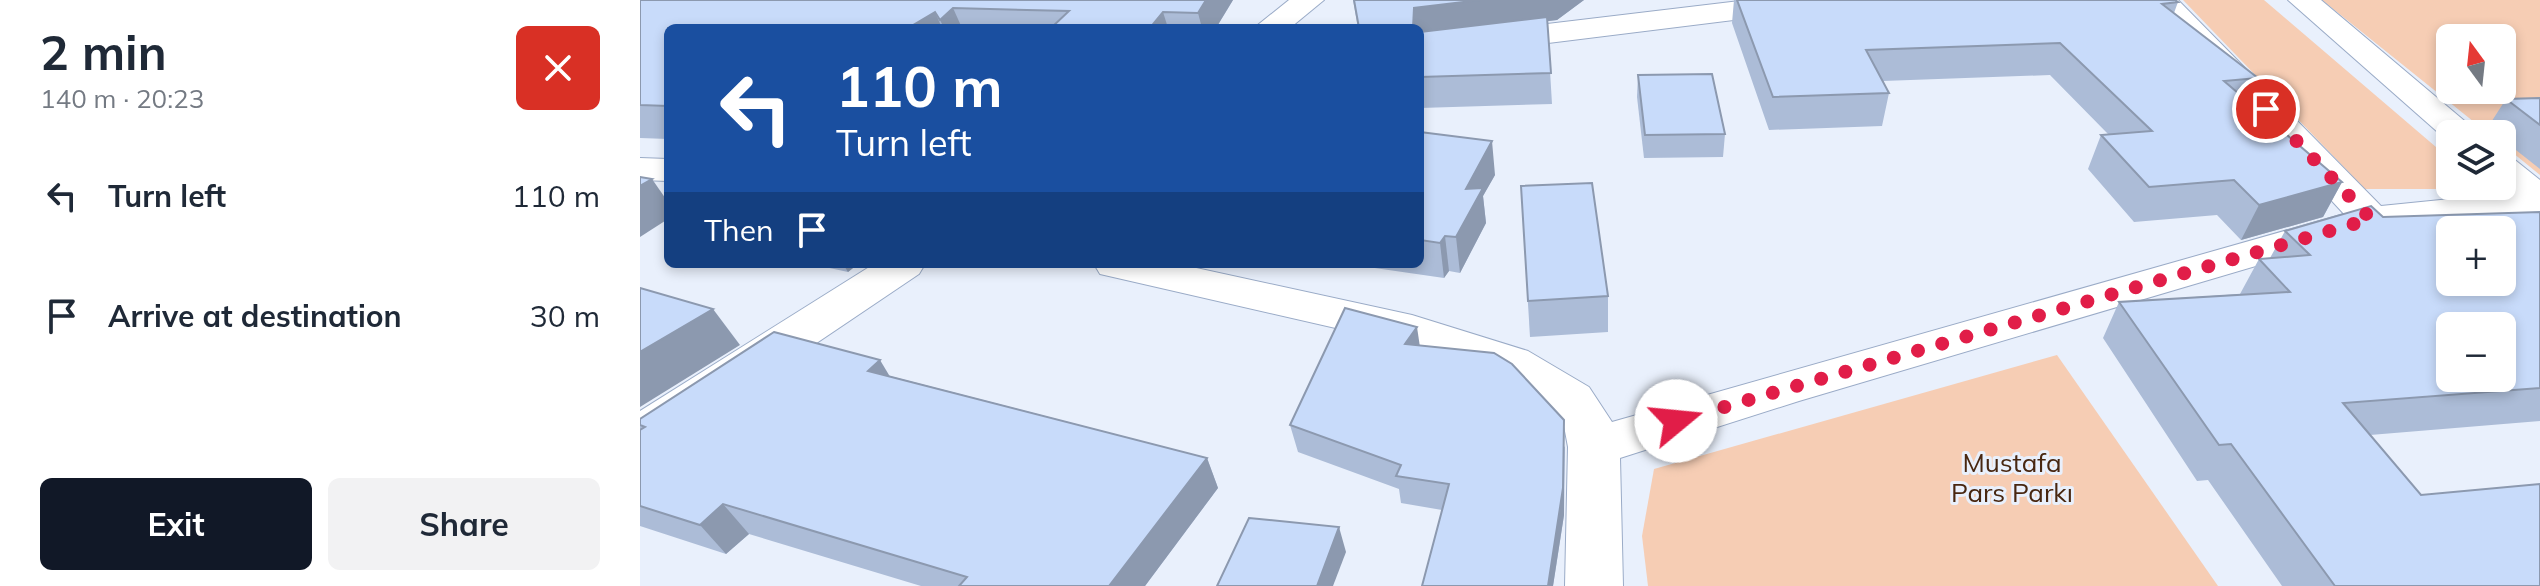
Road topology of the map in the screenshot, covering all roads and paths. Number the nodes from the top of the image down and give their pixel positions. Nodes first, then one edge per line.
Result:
1 (1309, 0) edge
2 (1823, 0) edge
3 (2161, 0) edge
4 (2303, 0) edge
5 (1276, 24) edge
6 (1424, 49) edge
7 (2445, 120) edge
8 (640, 169) edge
9 (664, 170) edge
10 (2516, 180) edge
11 (2540, 201) edge
12 (2371, 219) junction
13 (898, 268) edge
14 (1133, 268) edge
15 (640, 436) edge
16 (1594, 447) junction
17 (1594, 586) edge

1 - 5 street
2 - 6 street
3 - 12 street
4 - 7 street
8 - 9 street
10 - 11 street
11 - 12 street
12 - 16 street
13 - 15 street
14 - 16 street
16 - 17 street

